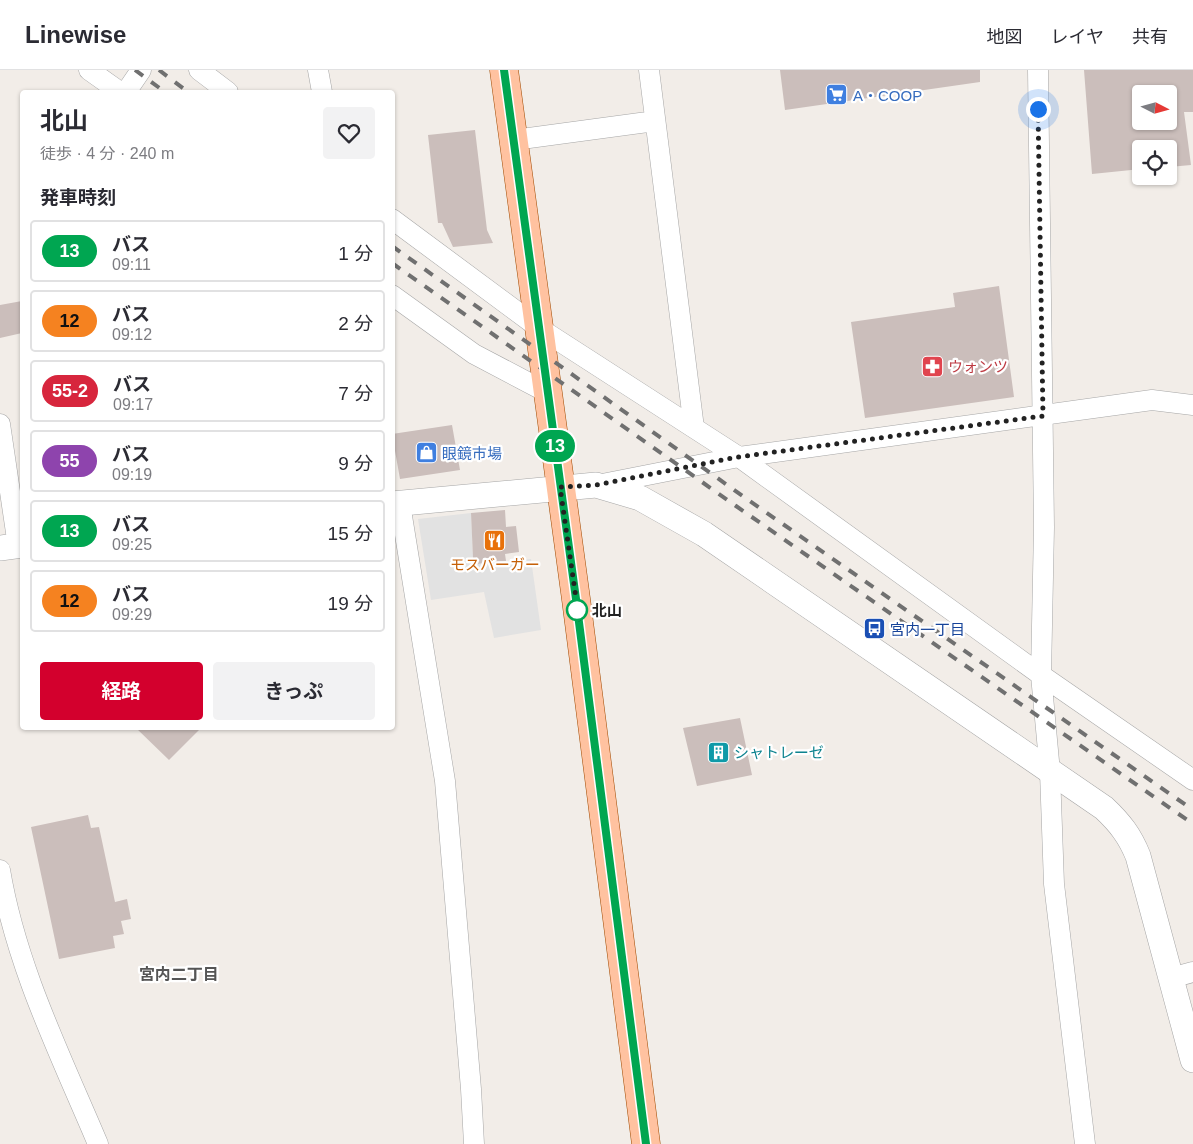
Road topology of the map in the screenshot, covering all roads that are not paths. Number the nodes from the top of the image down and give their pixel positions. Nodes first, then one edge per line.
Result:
1 (90, 70) edge
2 (141, 70) edge
3 (199, 70) edge
4 (318, 70) edge
5 (504, 70) edge
6 (648, 70) edge
7 (1038, 70) edge
8 (117, 90) edge
9 (127, 90) edge
10 (225, 90) edge
11 (322, 90) edge
12 (655, 120) junction
13 (514, 140) junction
14 (395, 221) edge
15 (395, 297) edge
16 (539, 328) junction
17 (548, 393) junction
18 (1193, 404) edge
19 (1043, 416) junction
20 (0, 424) edge
21 (694, 428) junction
22 (738, 457) junction
23 (596, 485) junction
24 (560, 487) junction
25 (395, 504) edge
26 (395, 507) edge
27 (13, 547) edge
28 (1041, 675) junction
29 (1050, 772) junction
30 (1193, 780) edge
31 (0, 870) edge
32 (1182, 975) edge
33 (1193, 1060) edge
34 (98, 1144) edge
35 (474, 1144) edge
36 (646, 1144) edge
37 (1086, 1144) edge

1 - 8 street
2 - 9 street
3 - 10 street
4 - 11 street
5 - 13 main road
6 - 12 street
7 - 19 street
12 - 13 street
12 - 21 street
13 - 16 main road
14 - 16 street
15 - 17 street
16 - 17 main road
16 - 21 street
17 - 24 main road
18 - 19 street
19 - 22 street
19 - 28 street
20 - 27 street
21 - 22 street
22 - 23 street
22 - 28 street
23 - 24 street
23 - 29 street
24 - 25 street
24 - 36 main road
26 - 35 street
28 - 29 street
28 - 30 street
29 - 32 street
29 - 37 street
31 - 34 street
32 - 33 street

